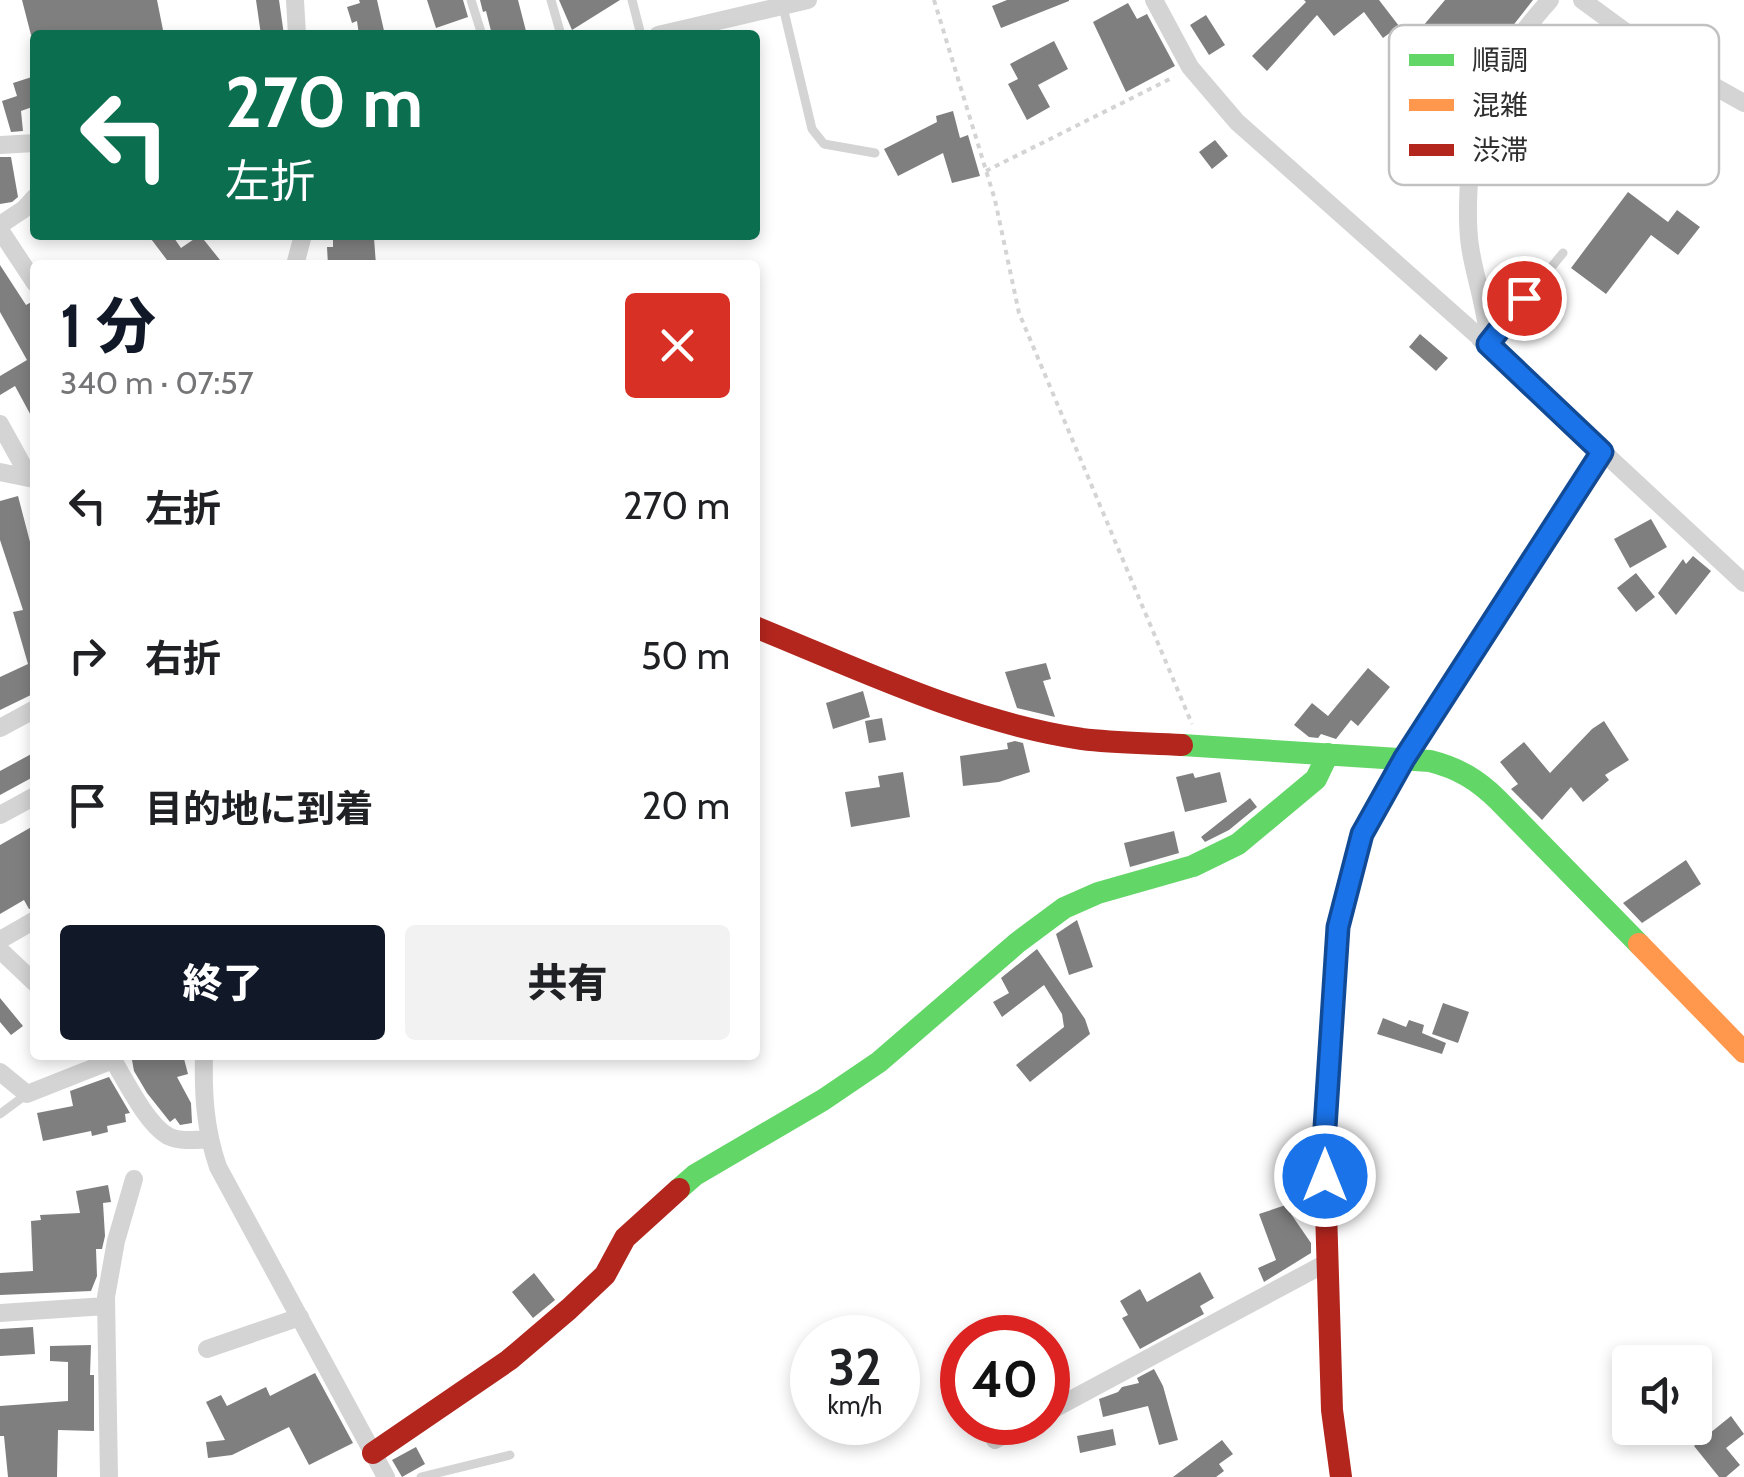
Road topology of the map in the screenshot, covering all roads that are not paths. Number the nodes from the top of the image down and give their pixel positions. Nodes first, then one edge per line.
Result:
1 (295, 0) edge
2 (471, 0) edge
3 (551, 0) edge
4 (632, 0) edge
5 (808, 0) edge
6 (1154, 0) edge
7 (1550, 0) edge
8 (1582, 0) edge
9 (783, 7) junction
10 (1532, 25) edge
11 (1617, 25) edge
12 (297, 30) edge
13 (480, 30) edge
14 (560, 30) edge
15 (640, 30) edge
16 (680, 30) edge
17 (1719, 89) edge
18 (1744, 103) edge
19 (0, 144) edge
20 (30, 144) edge
21 (874, 153) dead end
22 (1472, 185) edge
23 (30, 202) edge
24 (0, 227) edge
25 (1562, 254) dead end
26 (30, 275) edge
27 (1484, 341) junction
28 (0, 424) edge
29 (1602, 452) junction
30 (0, 472) edge
31 (30, 478) edge
32 (1744, 583) edge
33 (760, 629) edge
34 (30, 712) edge
35 (0, 728) edge
36 (1328, 754) junction
37 (1404, 759) junction
38 (30, 799) edge
39 (0, 815) edge
40 (30, 923) edge
41 (0, 940) edge
42 (0, 950) edge
43 (30, 978) edge
44 (1744, 1052) edge
45 (105, 1060) edge
46 (114, 1060) edge
47 (204, 1060) edge
48 (0, 1072) edge
49 (28, 1094) junction
50 (0, 1114) edge
51 (209, 1139) junction
52 (134, 1179) dead end
53 (1328, 1262) junction
54 (106, 1306) junction
55 (0, 1313) edge
56 (300, 1317) junction
57 (207, 1349) dead end
58 (1070, 1400) edge
59 (373, 1453) junction
60 (510, 1454) dead end
61 (109, 1477) edge
62 (386, 1477) edge
63 (421, 1477) edge
64 (1341, 1477) edge

1 - 12 street
2 - 13 lane
3 - 14 lane
4 - 15 lane
5 - 9 street
6 - 27 street
7 - 10 street
8 - 11 street
9 - 16 street
9 - 21 lane
17 - 18 street
19 - 20 street
22 - 27 street
23 - 24 street
24 - 26 street
25 - 27 lane
27 - 29 street
28 - 31 street
29 - 32 street
29 - 37 street
30 - 31 street
33 - 36 street
34 - 35 street
36 - 37 street
36 - 59 street
37 - 44 street
37 - 53 street
38 - 39 street
40 - 41 street
42 - 43 street
45 - 49 street
46 - 51 street
47 - 51 street
48 - 49 street
49 - 50 lane
51 - 56 street
52 - 54 street
53 - 58 street
53 - 64 street
54 - 55 street
54 - 61 street
56 - 57 street
56 - 59 street
59 - 62 street
60 - 63 lane

